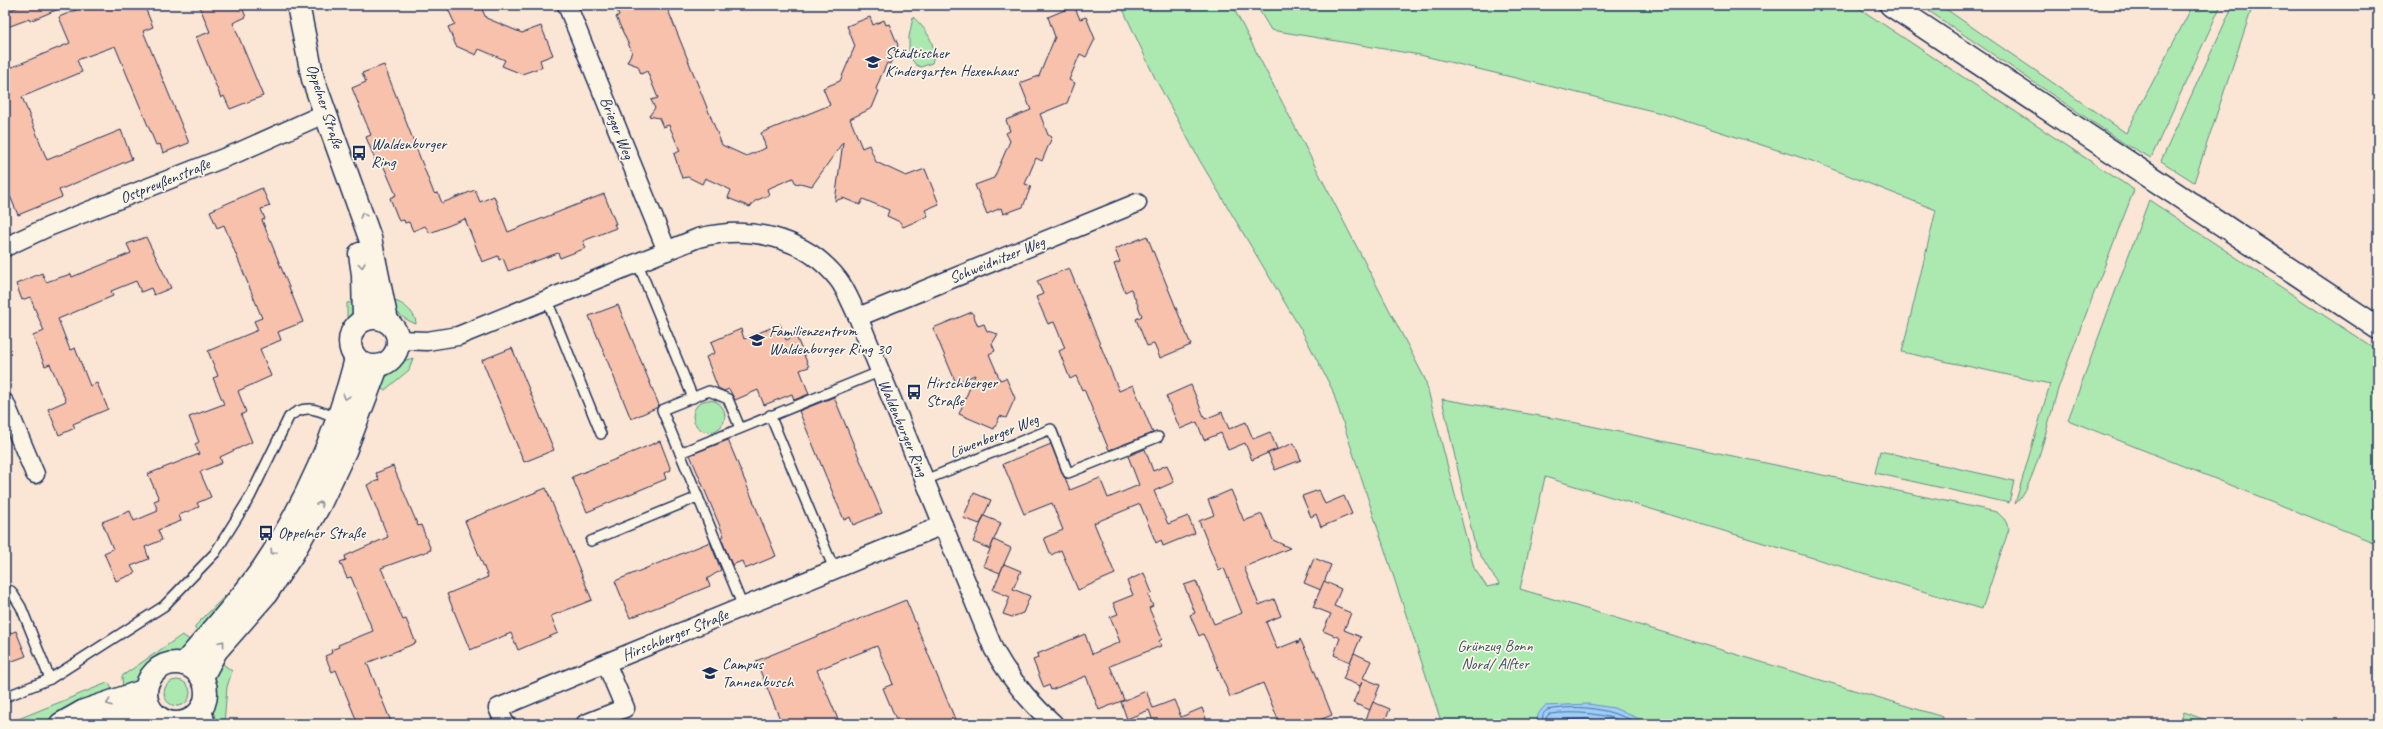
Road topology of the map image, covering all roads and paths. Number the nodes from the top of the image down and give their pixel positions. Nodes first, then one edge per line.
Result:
1 (284, 5) edge
2 (298, 5) edge
3 (567, 5) edge
4 (1891, 5) edge
5 (319, 117) junction
6 (1137, 203) dead end
7 (5, 244) edge
8 (667, 251) junction
9 (638, 264) junction
10 (547, 300) junction
11 (858, 317) junction
12 (364, 320) junction
13 (387, 321) junction
14 (2378, 328) edge
15 (399, 340) junction
16 (356, 359) junction
17 (377, 367) junction
18 (880, 372) junction
19 (693, 398) junction
20 (5, 403) edge
21 (770, 415) junction
22 (338, 419) junction
23 (740, 428) junction
24 (601, 434) dead end
25 (1158, 437) dead end
26 (680, 453) junction
27 (35, 474) dead end
28 (925, 480) junction
29 (698, 497) junction
30 (943, 524) junction
31 (591, 541) dead end
32 (834, 570) junction
33 (5, 594) edge
34 (743, 607) junction
35 (606, 663) junction
36 (184, 664) junction
37 (202, 677) junction
38 (50, 679) junction
39 (146, 690) junction
40 (5, 697) edge
41 (151, 711) junction
42 (204, 717) edge
43 (182, 723) edge
44 (61, 724) edge
45 (87, 724) edge
46 (505, 724) edge
47 (585, 724) edge
48 (1054, 724) edge

1 - 5 street, Oppelner Straße
2 - 5 street, Oppelner Straße
3 - 8 street, Brieger Weg
4 - 14 street
5 - 7 street, Ostpreußenstraße
5 -> 12 street, Oppelner Straße
13 -> 5 street, Oppelner Straße
6 - 11 street, Schweidnitzer Weg
8 - 9 street, Waldenburger Ring
8 - 11 street, Waldenburger Ring
9 - 10 street, Waldenburger Ring
9 - 19 lane
10 - 15 street, Waldenburger Ring
10 - 24 lane
11 - 18 street, Waldenburger Ring
12 - 13 street
12 - 16 street
13 - 15 street, Oppelner Straße
15 - 17 street
16 - 17 street
16 -> 22 street
37 -> 17 street
18 - 21 lane
18 - 28 street, Waldenburger Ring
19 - 23 lane
19 - 26 lane, Hirschberger Straße
20 - 27 street
21 - 23 lane
21 - 32 lane
22 -> 36 street
22 - 38 lane
23 - 26 lane
25 - 28 lane, Löwenberger Weg
26 - 29 lane, Hirschberger Straße
28 - 30 street, Waldenburger Ring
29 - 31 lane
29 - 34 lane, Hirschberger Straße
30 - 32 street, Hirschberger Straße
30 - 48 street, Waldenburger Ring
32 - 34 street, Hirschberger Straße
33 - 38 lane
34 - 35 street, Hirschberger Straße
35 - 46 street, Hirschberger Straße
35 - 47 street, Hirschberger Straße
36 - 37 street
36 - 39 street
37 - 42 street
38 - 40 lane
39 - 41 street
39 -> 44 street
41 - 43 street
41 - 45 street
42 - 43 street

